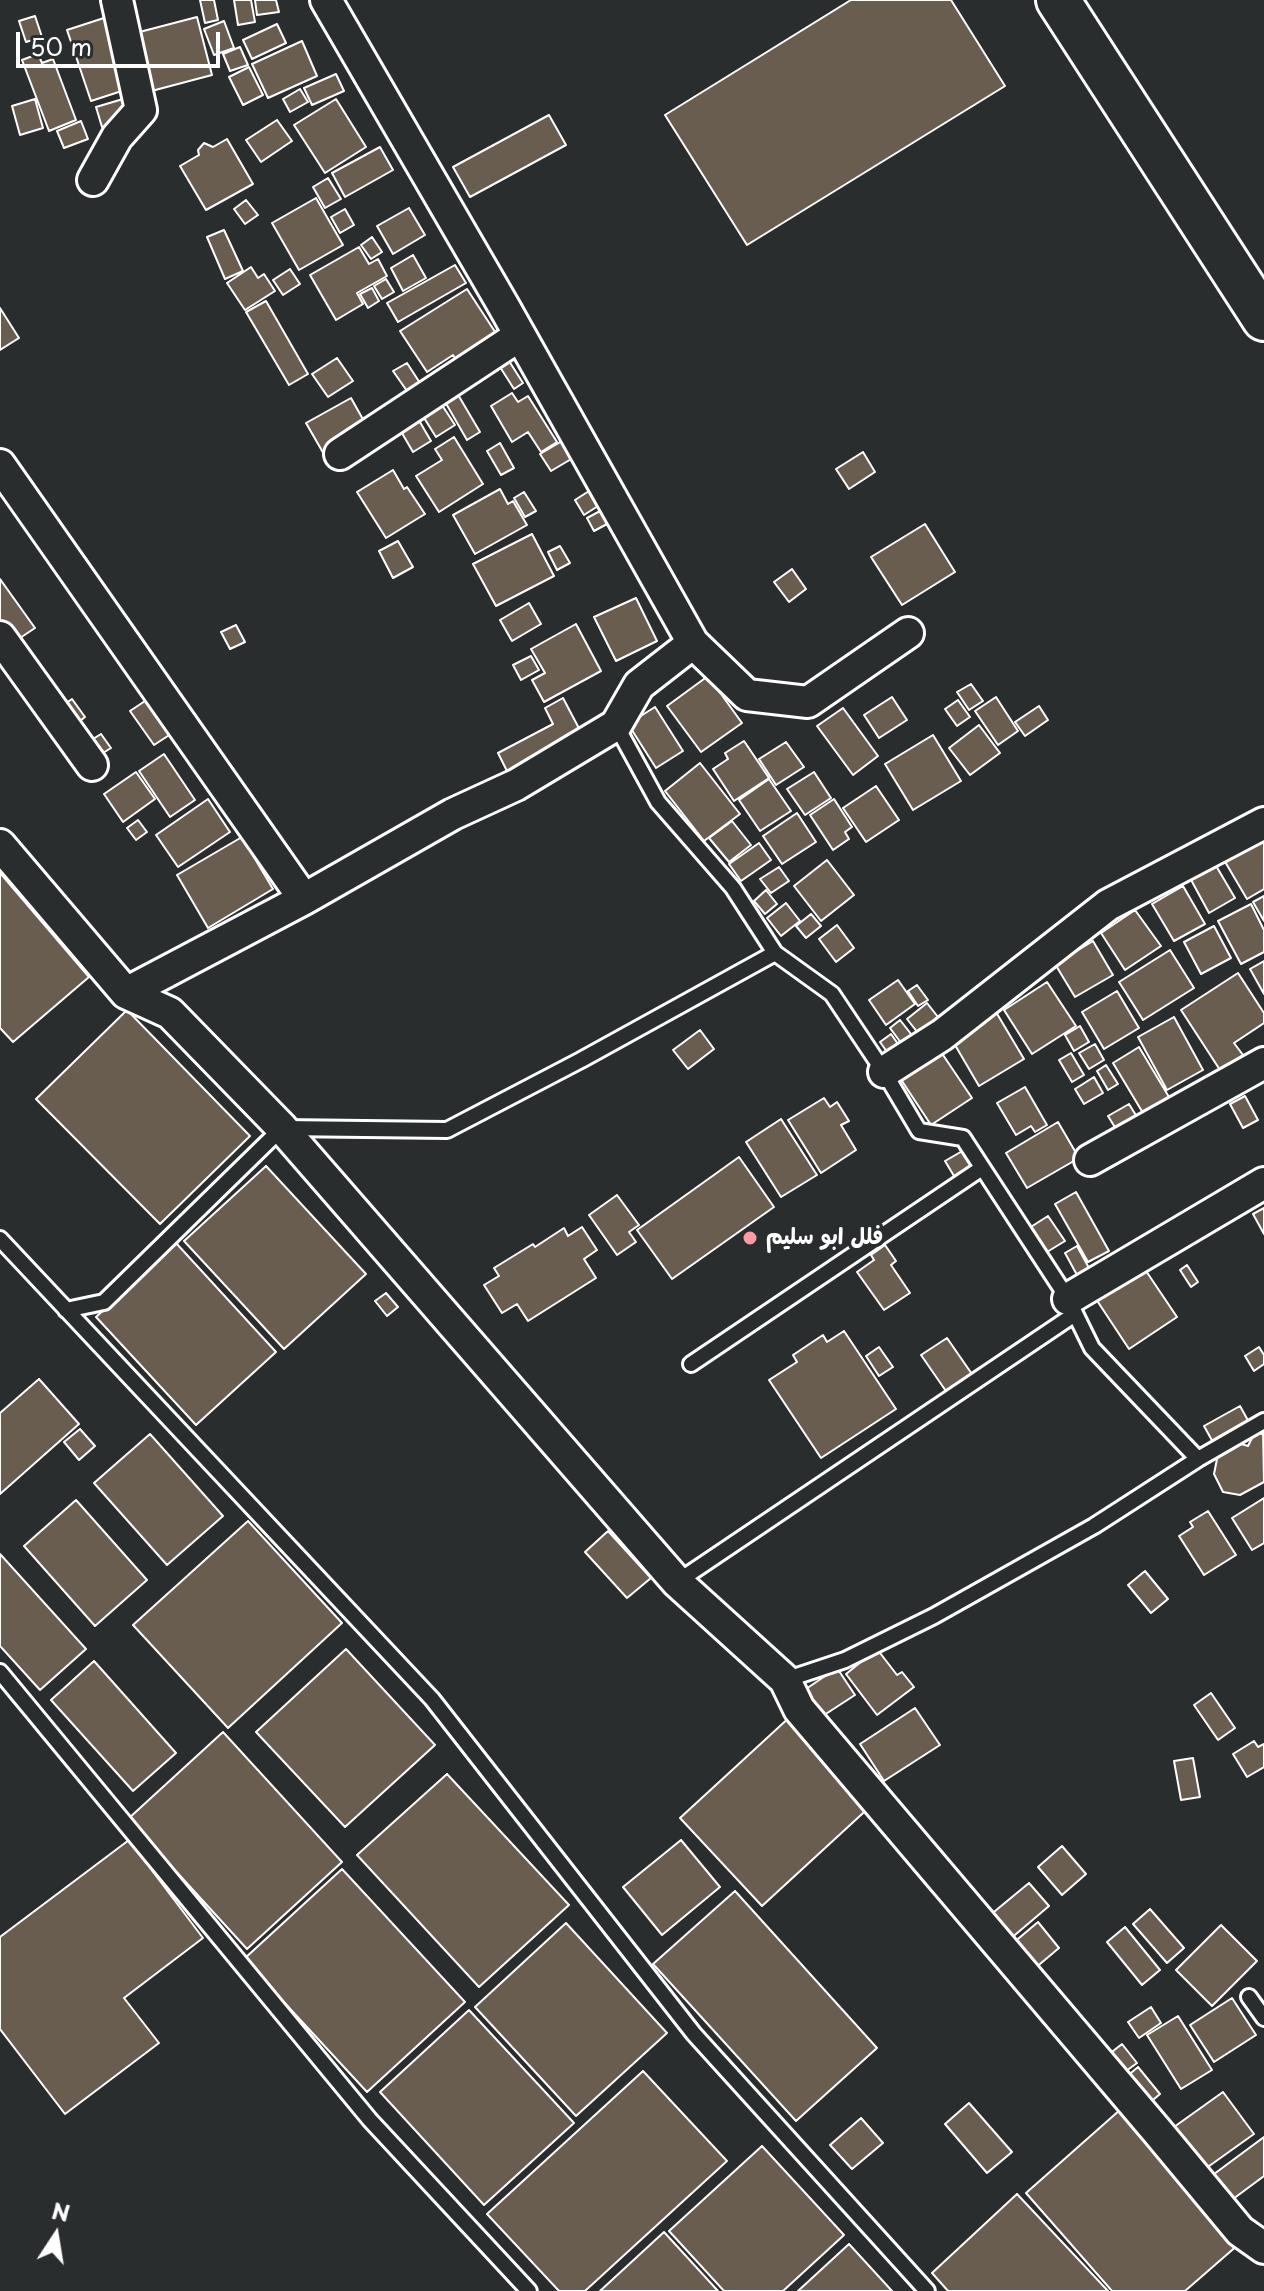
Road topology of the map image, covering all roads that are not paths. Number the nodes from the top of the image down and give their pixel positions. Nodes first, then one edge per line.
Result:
1 (117, 0) edge
2 (326, 0) edge
3 (1058, 0) edge
4 (93, 180) dead end
5 (1264, 319) edge
6 (519, 336) junction
7 (340, 454) dead end
8 (0, 465) edge
9 (908, 633) dead end
10 (0, 637) edge
11 (693, 643) junction
12 (616, 725) junction
13 (92, 765) dead end
14 (1264, 823) edge
15 (0, 845) edge
16 (304, 899) junction
17 (775, 953) junction
18 (126, 993) junction
19 (1264, 1063) edge
20 (884, 1072) junction
21 (282, 1128) junction
22 (1090, 1160) dead end
23 (982, 1168) junction
24 (1264, 1183) edge
25 (0, 1239) edge
26 (1071, 1306) junction
27 (66, 1310) junction
28 (691, 1364) dead end
29 (1264, 1421) edge
30 (1198, 1459) junction
31 (677, 1582) junction
32 (0, 1672) edge
33 (785, 1680) junction
34 (1249, 1997) dead end
35 (1264, 2018) edge
36 (1264, 2248) edge
37 (529, 2291) edge
38 (927, 2291) edge

1 - 4 street
2 - 6 street
3 - 5 street
6 - 7 street
6 - 11 street
8 - 16 street
9 - 11 street
10 - 13 street
11 - 12 street
12 - 16 street
12 - 17 lane
14 - 20 street
15 - 18 street
16 - 18 street
17 - 20 lane
17 - 21 lane
18 - 21 street
19 - 22 street
20 - 23 lane
21 - 27 lane
21 - 31 street
23 - 26 lane
23 - 28 lane
24 - 26 street
25 - 27 lane
26 - 30 lane
26 - 31 lane
27 - 38 lane
29 - 30 lane
30 - 33 lane
31 - 33 street
32 - 37 lane
33 - 36 street
34 - 35 lane

